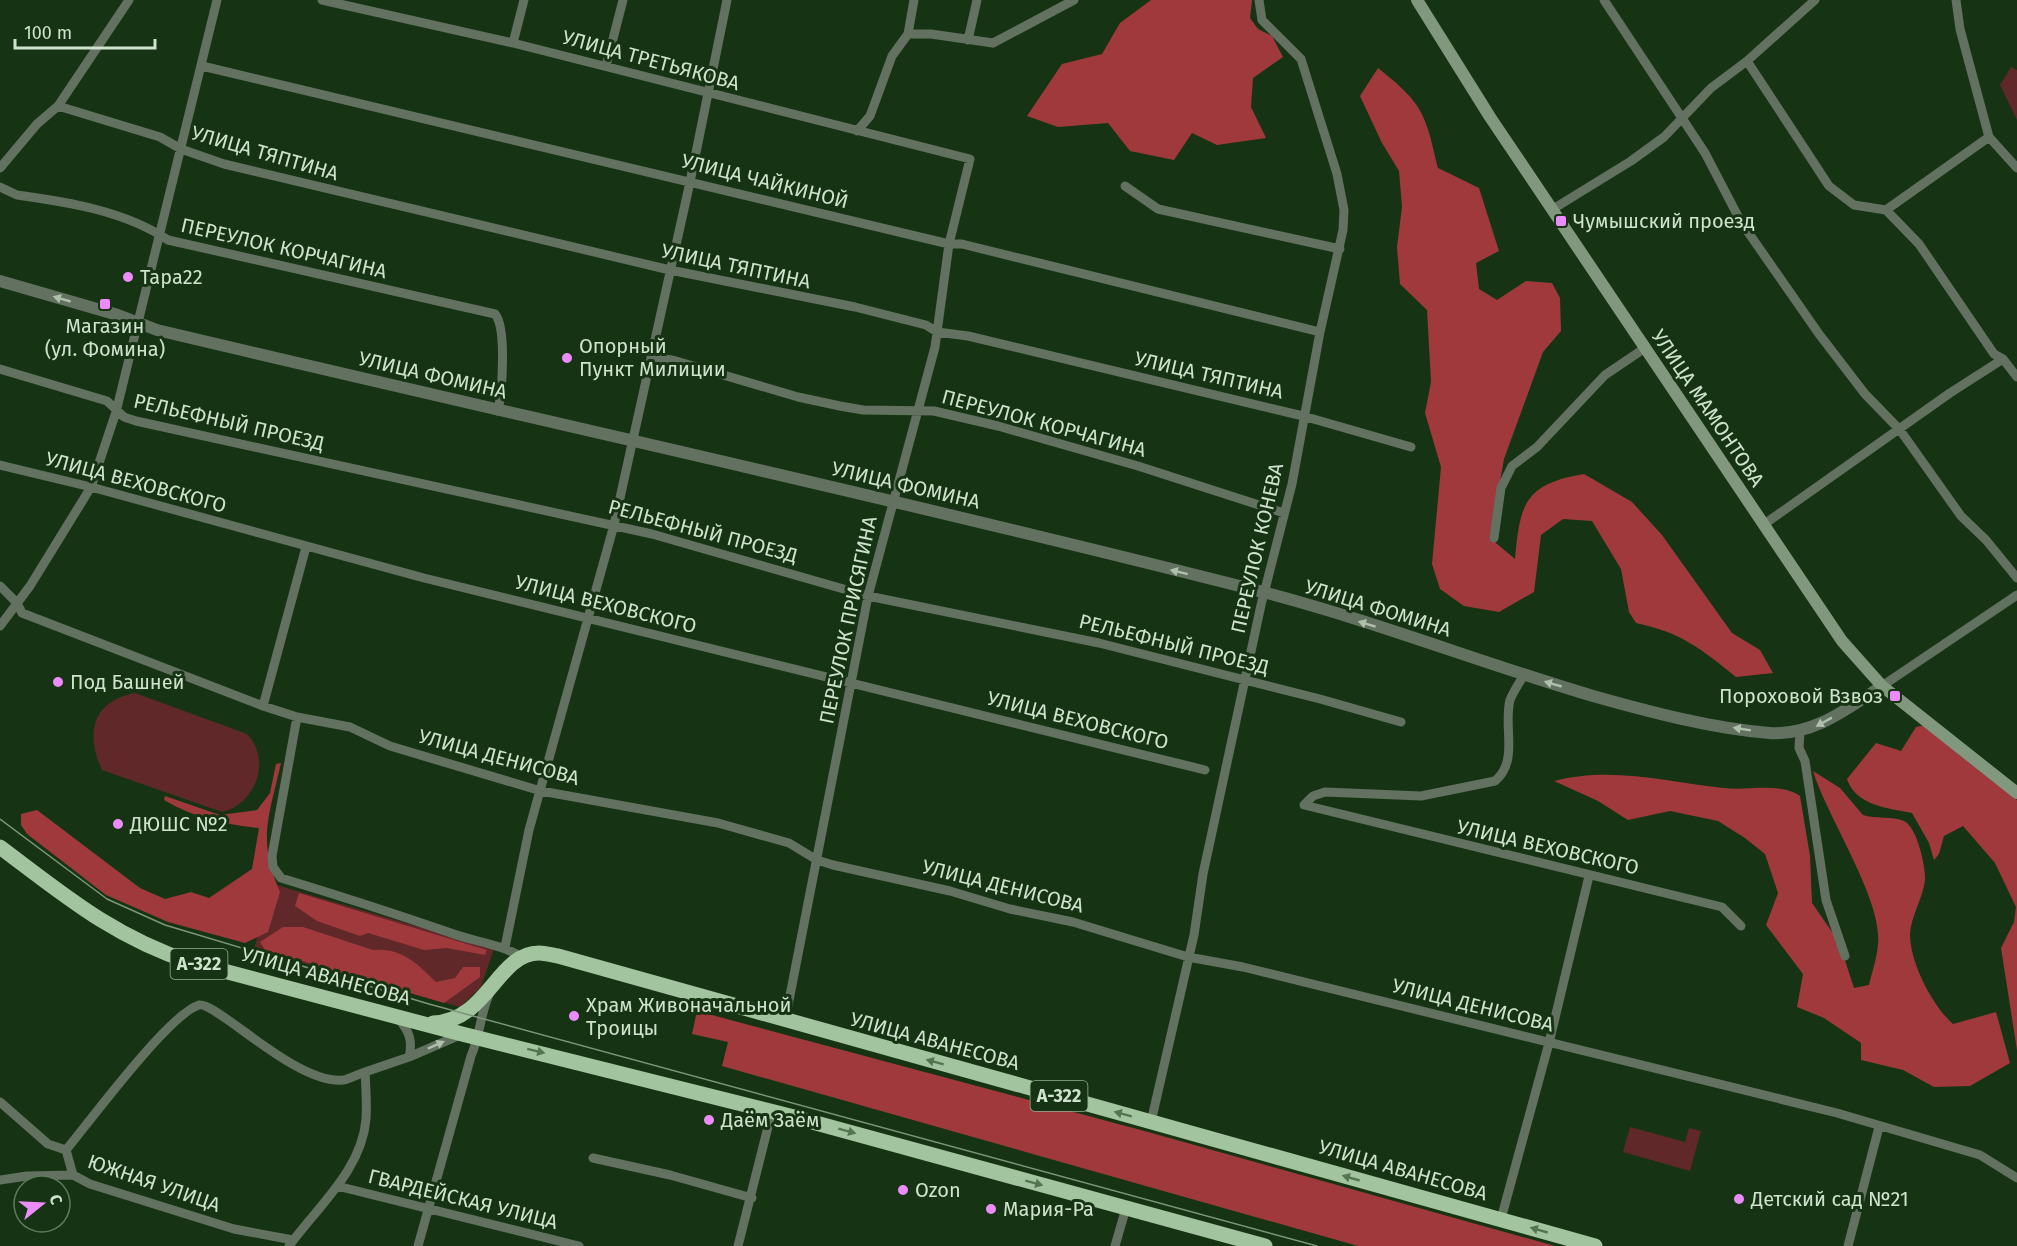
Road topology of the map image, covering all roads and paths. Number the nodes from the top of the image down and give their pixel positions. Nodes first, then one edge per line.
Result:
1 (129, 0) edge
2 (217, 0) edge
3 (322, 0) edge
4 (524, 0) edge
5 (623, 0) edge
6 (727, 0) edge
7 (914, 0) edge
8 (977, 0) edge
9 (1074, 0) edge
10 (1259, 0) edge
11 (1416, 0) edge
12 (1604, 0) edge
13 (1815, 0) edge
14 (1956, 0) edge
15 (908, 34) junction
16 (968, 40) junction
17 (513, 43) junction
18 (1747, 61) junction
19 (202, 66) junction
20 (606, 66) junction
21 (707, 94) junction
22 (58, 106) junction
23 (1682, 116) junction
24 (857, 131) junction
25 (1989, 137) junction
26 (181, 150) junction
27 (970, 159) joint
28 (0, 168) edge
29 (2017, 168) edge
30 (690, 182) junction
31 (1125, 186) dead end
32 (0, 188) edge
33 (1554, 209) junction
34 (1886, 210) junction
35 (159, 234) junction
36 (949, 244) junction
37 (1340, 249) junction
38 (670, 270) junction
39 (0, 281) edge
40 (138, 323) junction
41 (937, 332) junction
42 (1320, 332) junction
43 (1645, 348) junction
44 (651, 356) junction
45 (2003, 359) junction
46 (0, 369) edge
47 (2017, 377) edge
48 (498, 411) junction
49 (917, 411) junction
50 (116, 412) junction
51 (1303, 416) junction
52 (1900, 430) junction
53 (633, 441) junction
54 (1411, 447) dead end
55 (0, 465) edge
56 (91, 487) junction
57 (893, 501) junction
58 (1284, 513) junction
59 (614, 525) junction
60 (1763, 525) junction
61 (1494, 538) dead end
62 (306, 547) junction
63 (2017, 578) edge
64 (0, 586) edge
65 (1264, 593) junction
66 (2017, 595) edge
67 (868, 596) junction
68 (17, 603) junction
69 (589, 619) junction
70 (0, 626) edge
71 (1524, 675) junction
72 (1246, 679) junction
73 (852, 682) junction
74 (1882, 686) junction
75 (263, 706) junction
76 (297, 717) junction
77 (1401, 723) dead end
78 (1800, 732) junction
79 (1205, 770) dead end
80 (541, 791) junction
81 (2017, 793) edge
82 (0, 847) edge
83 (817, 860) junction
84 (1590, 876) junction
85 (1740, 926) dead end
86 (505, 947) junction
87 (1845, 956) dead end
88 (522, 957) junction
89 (1188, 957) junction
90 (494, 984) junction
91 (397, 1017) junction
92 (785, 1021) junction
93 (424, 1023) junction
94 (462, 1034) junction
95 (479, 1037) junction
96 (1550, 1043) junction
97 (410, 1057) junction
98 (365, 1072) junction
99 (0, 1102) edge
100 (772, 1111) junction
101 (1151, 1122) junction
102 (1879, 1127) junction
103 (66, 1150) junction
104 (593, 1158) dead end
105 (73, 1175) junction
106 (2017, 1179) edge
107 (0, 1180) edge
108 (337, 1186) junction
109 (752, 1198) junction
110 (1126, 1208) junction
111 (429, 1209) junction
112 (1501, 1219) junction
113 (291, 1243) edge
114 (418, 1246) edge
115 (579, 1246) edge
116 (738, 1246) edge
117 (1115, 1246) edge
118 (1265, 1246) edge
119 (1595, 1246) edge
120 (1848, 1246) edge

1 - 22 street
2 - 19 street
3 - 17 street, УЛИЦА ТРЕТЬЯКОВА
4 - 17 street
5 - 20 street
6 - 21 street
7 - 15 street
8 - 16 street
9 - 16 street
10 - 37 street, ПЕРЕУЛОК КОНЕВА
11 - 33 main road, УЛИЦА МАМОНТОВА
12 - 23 street
13 - 18 street
14 - 25 street
15 - 16 street
15 - 24 street
17 - 20 street, УЛИЦА ТРЕТЬЯКОВА
18 - 23 street
18 - 34 street
19 - 26 street
19 - 30 street, УЛИЦА ЧАЙКИНОЙ
20 - 21 street, УЛИЦА ТРЕТЬЯКОВА
21 - 24 street, УЛИЦА ТРЕТЬЯКОВА
21 - 30 street
22 - 26 street, УЛИЦА ТЯПТИНА
22 - 28 street
23 - 33 street
23 - 52 street
24 - 27 street, УЛИЦА ТРЕТЬЯКОВА
25 - 29 street
25 - 34 street
26 - 35 street
26 - 38 street, УЛИЦА ТЯПТИНА
27 - 36 street, ПЕРЕУЛОК ПРИСЯГИНА
30 - 36 street, УЛИЦА ЧАЙКИНОЙ
30 - 38 street
31 - 37 street
32 - 35 street, ПЕРЕУЛОК КОРЧАГИНА
33 - 43 main road, УЛИЦА МАМОНТОВА
34 - 45 street
35 - 40 street
35 - 48 street, ПЕРЕУЛОК КОРЧАГИНА
36 - 41 street, ПЕРЕУЛОК ПРИСЯГИНА
36 - 42 street, УЛИЦА ЧАЙКИНОЙ
37 - 42 street, ПЕРЕУЛОК КОНЕВА
38 - 41 street, УЛИЦА ТЯПТИНА
38 - 44 street
40 -> 39 street, УЛИЦА ФОМИНА
40 - 48 street, УЛИЦА ФОМИНА
40 - 50 street
41 - 49 street, ПЕРЕУЛОК ПРИСЯГИНА
41 - 51 street, УЛИЦА ТЯПТИНА
42 - 51 street, ПЕРЕУЛОК КОНЕВА
43 - 60 main road, УЛИЦА МАМОНТОВА
43 - 61 street
44 - 49 street, ПЕРЕУЛОК КОРЧАГИНА
44 - 53 street
45 - 47 street
45 - 52 street
46 - 50 street, РЕЛЬЕФНЫЙ ПРОЕЗД
48 - 53 street, УЛИЦА ФОМИНА
49 - 57 street, ПЕРЕУЛОК ПРИСЯГИНА
49 - 58 street, ПЕРЕУЛОК КОРЧАГИНА
50 - 56 street
50 - 59 street, РЕЛЬЕФНЫЙ ПРОЕЗД
51 - 54 street, УЛИЦА ТЯПТИНА
51 - 58 street, ПЕРЕУЛОК КОНЕВА
52 - 60 street
52 - 63 street
53 - 57 street, УЛИЦА ФОМИНА
53 - 59 street
55 - 56 street, УЛИЦА ВЕХОВСКОГО
56 - 62 street, УЛИЦА ВЕХОВСКОГО
56 - 68 street
65 -> 57 street, УЛИЦА ФОМИНА
57 - 67 street, ПЕРЕУЛОК ПРИСЯГИНА
58 - 65 street, ПЕРЕУЛОК КОНЕВА
59 - 67 street, РЕЛЬЕФНЫЙ ПРОЕЗД
59 - 69 street
60 - 74 main road, УЛИЦА МАМОНТОВА
62 - 69 street, УЛИЦА ВЕХОВСКОГО
62 - 75 street
64 - 68 street, УЛИЦА ДЕНИСОВА
71 -> 65 street, УЛИЦА ФОМИНА
65 - 72 street, ПЕРЕУЛОК КОНЕВА
66 - 74 street
67 - 72 street, РЕЛЬЕФНЫЙ ПРОЕЗД
67 - 73 street, ПЕРЕУЛОК ПРИСЯГИНА
68 - 70 street
68 - 75 street, УЛИЦА ДЕНИСОВА
69 - 73 street, УЛИЦА ВЕХОВСКОГО
69 - 80 street
78 -> 71 street, УЛИЦА ФОМИНА
71 - 84 street, УЛИЦА ВЕХОВСКОГО
72 - 77 street, РЕЛЬЕФНЫЙ ПРОЕЗД
72 - 89 street, ПЕРЕУЛОК КОНЕВА
73 - 79 street, УЛИЦА ВЕХОВСКОГО
73 - 83 street, ПЕРЕУЛОК ПРИСЯГИНА
74 -> 78 street
74 - 81 main road, УЛИЦА МАМОНТОВА
75 - 76 street, УЛИЦА ДЕНИСОВА
76 - 80 street, УЛИЦА ДЕНИСОВА
76 - 86 street
78 - 87 street
80 - 83 street, УЛИЦА ДЕНИСОВА
80 - 86 street
82 - 91 highway, УЛИЦА АВАНЕСОВА / А-322
83 - 89 street, УЛИЦА ДЕНИСОВА
83 - 92 street, ПЕРЕУЛОК ПРИСЯГИНА
84 - 85 street, УЛИЦА ВЕХОВСКОГО
84 - 96 street
86 - 88 street
88 - 90 highway, УЛИЦА АВАНЕСОВА / А-322
88 - 92 highway, УЛИЦА АВАНЕСОВА / А-322
89 - 96 street, УЛИЦА ДЕНИСОВА
89 - 101 street, ПЕРЕУЛОК КОНЕВА
90 - 93 highway, УЛИЦА АВАНЕСОВА / А-322
90 - 95 street
91 - 93 highway, УЛИЦА АВАНЕСОВА / А-322
91 - 97 street
101 -> 92 highway, УЛИЦА АВАНЕСОВА / А-322
93 - 94 highway, УЛИЦА АВАНЕСОВА / А-322
94 - 95 highway, УЛИЦА АВАНЕСОВА / А-322
97 -> 94 street
95 -> 100 highway, УЛИЦА АВАНЕСОВА / А-322
95 - 111 street
96 - 102 street, УЛИЦА ДЕНИСОВА
96 - 112 street
97 - 98 street
98 - 103 street
98 - 108 street
99 - 103 street, ЮЖНАЯ УЛИЦА
100 - 109 street
100 -> 110 highway, УЛИЦА АВАНЕСОВА / А-322
112 -> 101 highway, УЛИЦА АВАНЕСОВА / А-322
102 - 106 street, УЛИЦА ДЕНИСОВА
102 - 120 street
103 - 105 street, ЮЖНАЯ УЛИЦА
104 - 109 street
105 - 107 street
105 - 113 street, ЮЖНАЯ УЛИЦА
108 - 111 street, ГВАРДЕЙСКАЯ УЛИЦА
108 - 113 street
109 - 116 street
110 - 117 street
110 - 118 highway, УЛИЦА АВАНЕСОВА / А-322
111 - 114 street
111 - 115 street, ГВАРДЕЙСКАЯ УЛИЦА
119 -> 112 highway, УЛИЦА АВАНЕСОВА / А-322

